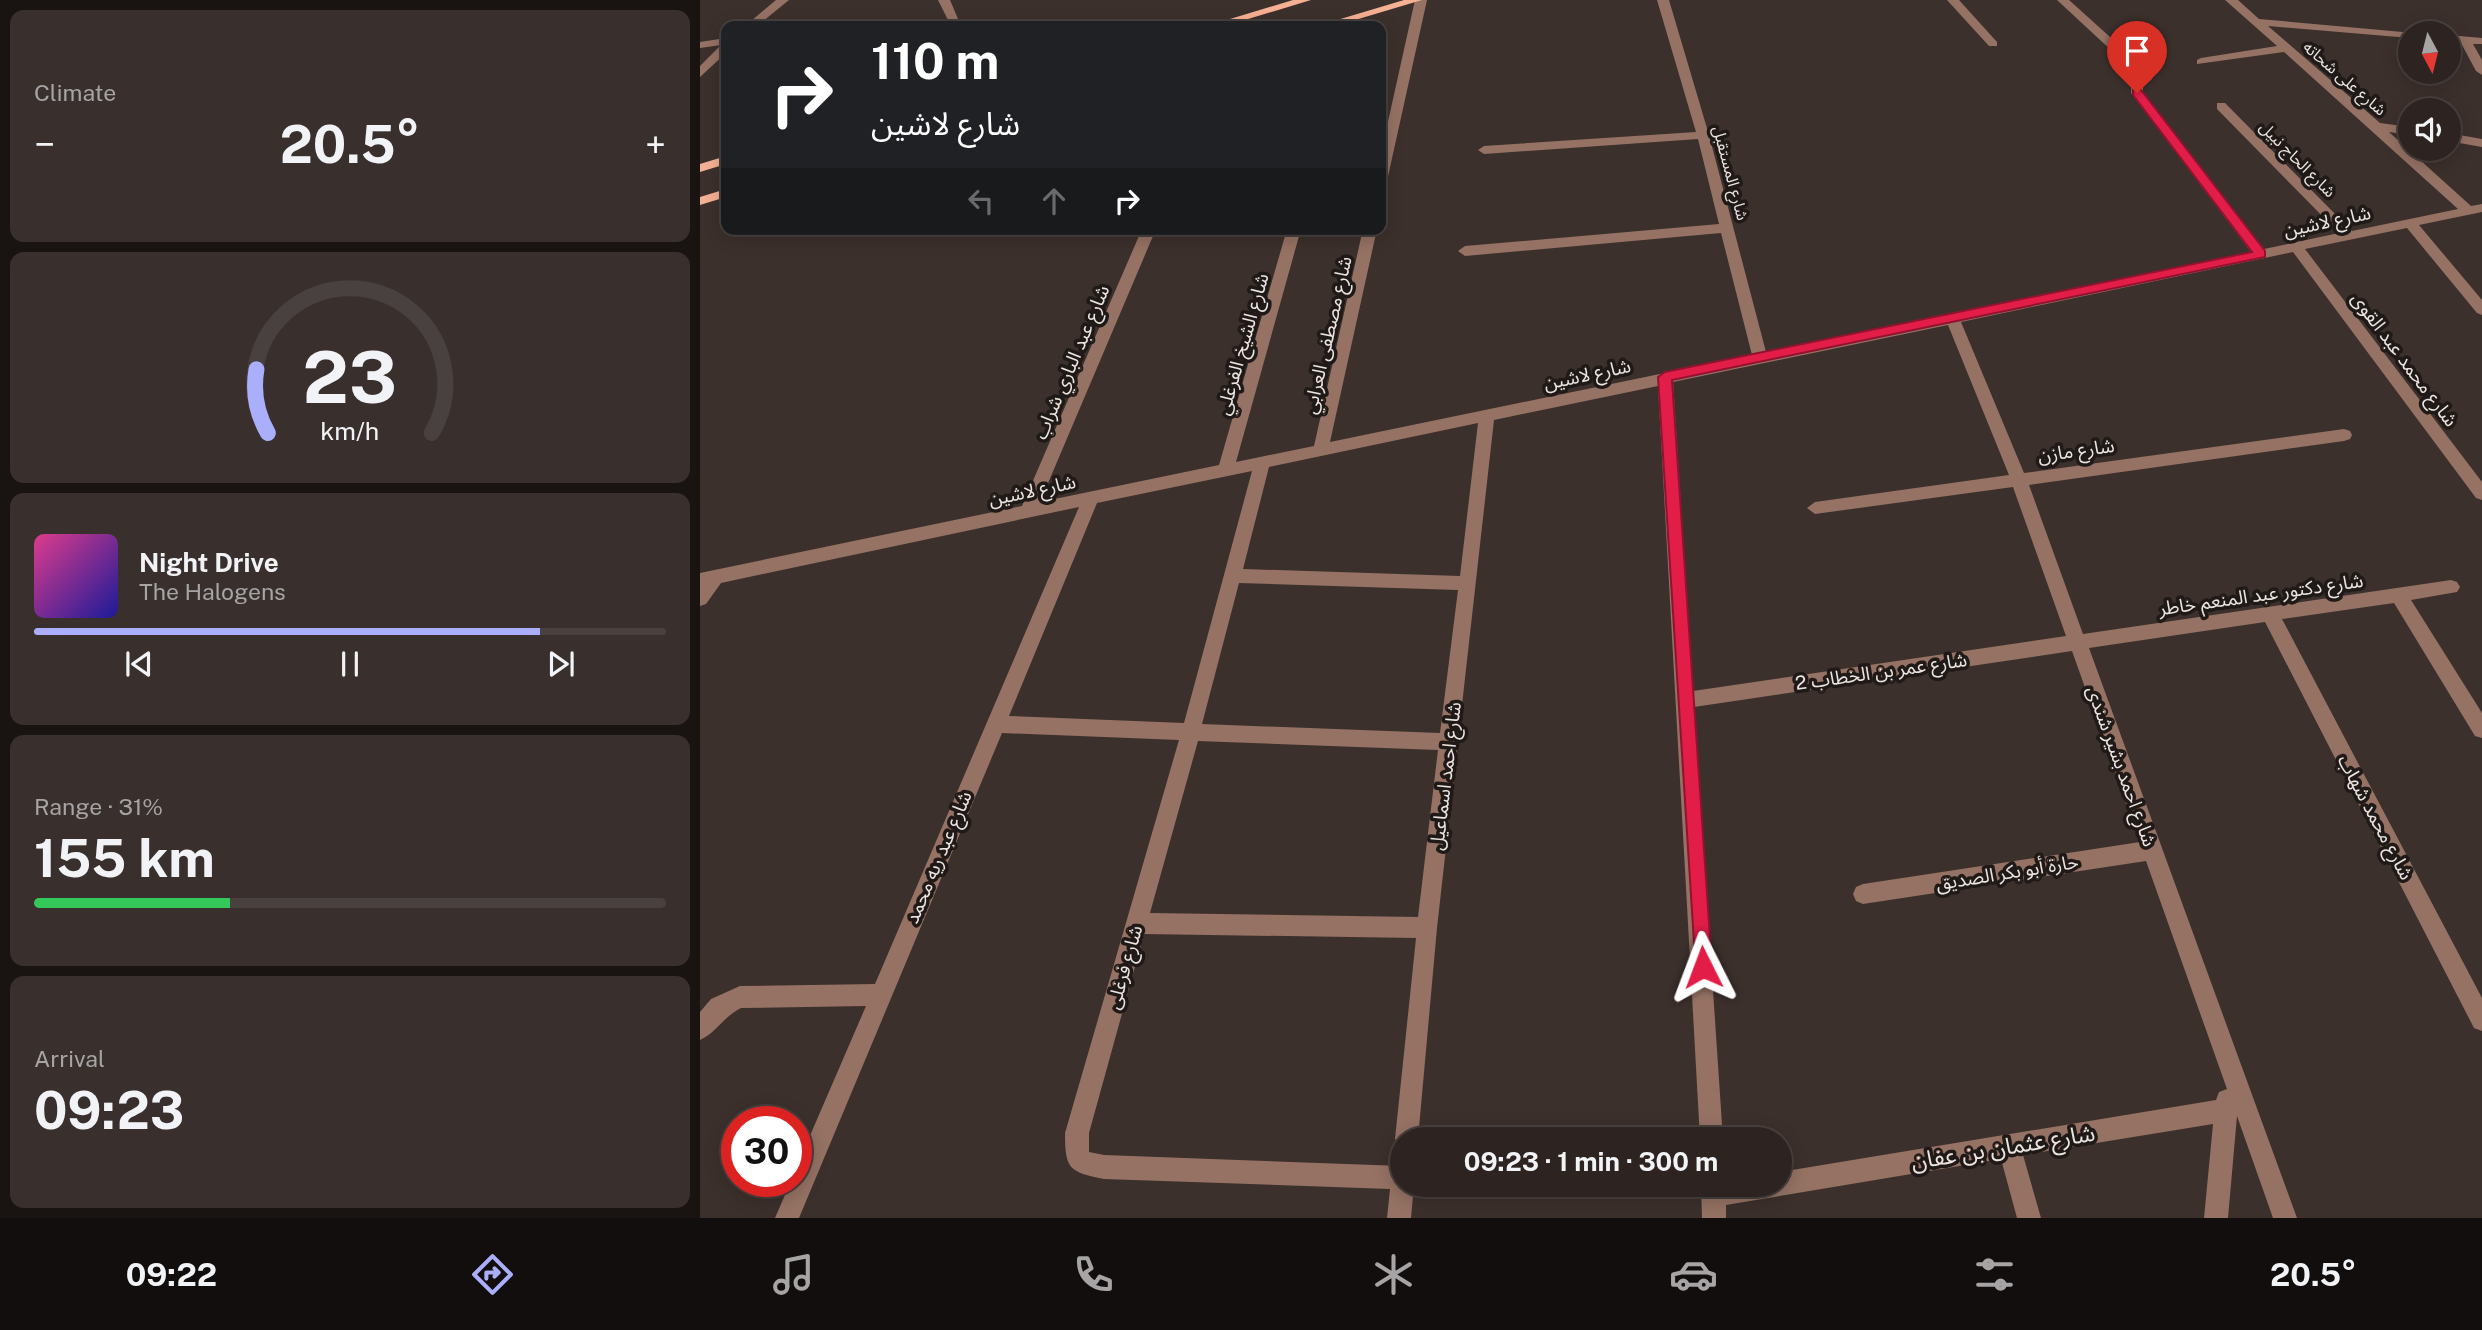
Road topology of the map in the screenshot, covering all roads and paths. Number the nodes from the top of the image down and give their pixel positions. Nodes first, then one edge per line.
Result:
1 (783, 0) edge
2 (944, 0) edge
3 (1306, 0) edge
4 (1419, 0) edge
5 (1663, 0) edge
6 (1953, 0) edge
7 (2063, 0) edge
8 (2231, 0) edge
9 (756, 21) edge
10 (954, 21) edge
11 (1231, 21) edge
12 (1356, 21) edge
13 (2256, 22) junction
14 (2398, 33) edge
15 (2461, 39) edge
16 (2465, 39) junction
17 (2482, 41) edge
18 (721, 44) edge
19 (1993, 44) dead end
20 (700, 45) edge
21 (2287, 48) junction
22 (721, 50) edge
23 (2201, 62) dead end
24 (2482, 71) edge
25 (700, 73) edge
26 (2221, 106) dead end
27 (2376, 126) junction
28 (2398, 129) edge
29 (1703, 135) junction
30 (2461, 139) edge
31 (2482, 143) edge
32 (1485, 150) dead end
33 (1386, 157) edge
34 (721, 162) edge
35 (700, 168) edge
36 (721, 195) edge
37 (700, 201) edge
38 (2475, 210) edge
39 (2410, 223) junction
40 (1727, 228) junction
41 (1146, 235) edge
42 (1292, 235) edge
43 (1369, 235) edge
44 (2349, 236) junction
45 (2296, 247) junction
46 (1465, 251) dead end
47 (2260, 254) junction
48 (2482, 310) edge
49 (1952, 317) junction
50 (1759, 357) junction
51 (1665, 377) junction
52 (1487, 414) junction
53 (2344, 435) dead end
54 (1321, 449) junction
55 (1263, 461) junction
56 (1226, 469) junction
57 (2019, 480) junction
58 (2482, 494) edge
59 (1092, 497) junction
60 (1815, 508) dead end
61 (1029, 510) junction
62 (1231, 576) junction
63 (708, 578) edge
64 (1467, 583) junction
65 (2451, 587) dead end
66 (2399, 595) junction
67 (700, 598) edge
68 (2270, 614) junction
69 (2077, 642) junction
70 (1686, 700) junction
71 (994, 724) junction
72 (2482, 730) edge
73 (1191, 731) junction
74 (1448, 741) junction
75 (2152, 849) junction
76 (1863, 894) dead end
77 (1137, 923) junction
78 (1427, 928) junction
79 (880, 995) junction
80 (2482, 1020) edge
81 (700, 1029) edge
82 (2231, 1072) junction
83 (2226, 1111) junction
84 (1408, 1127) edge
85 (1710, 1127) edge
86 (2009, 1146) junction
87 (1390, 1178) edge
88 (1792, 1182) edge
89 (1401, 1197) edge
90 (786, 1218) edge
91 (1399, 1218) edge
92 (2029, 1218) edge
93 (2216, 1218) edge
94 (2285, 1218) edge

1 - 9 street
2 - 10 street
3 - 11 main road
4 - 12 main road
4 - 33 street
5 - 29 street, شارع المستقبل
6 - 19 street
7 - 47 street
8 - 13 street, شارع على شحاته
13 - 14 street
13 - 21 street, شارع على شحاته
15 - 16 street
16 - 17 street
16 - 24 street
18 - 20 street
21 - 23 street
21 - 27 street, شارع على شحاته
22 - 25 street
26 - 44 street, شارع الحاج نبيل
27 - 28 street
27 - 38 street, شارع على شحاته
29 - 32 street
29 - 40 street, شارع المستقبل
30 - 31 street
34 - 35 main road
36 - 37 main road
38 - 39 street, شارع لاشين
39 - 44 street, شارع لاشين
39 - 48 street
40 - 46 street
40 - 50 street, شارع المستقبل
41 - 61 street, شارع عبد الباري شراب
42 - 56 street, شارع الشيخ الفرغلي
43 - 54 street, شارع مصطفى العرابي
44 - 45 street, شارع لاشين
45 - 47 street, شارع لاشين
45 - 58 street, شارع محمد عبد القوى
47 - 49 street, شارع لاشين
49 - 50 street, شارع لاشين
49 - 57 street, شارع احمد بشير شندى
50 - 51 street, شارع لاشين
51 - 52 street, شارع لاشين
51 - 70 street
52 - 54 street, شارع لاشين
52 - 64 street, شارع احمد اسماعيل
53 - 57 street, شارع مازن
54 - 55 street, شارع لاشين
55 - 56 street, شارع لاشين
55 - 62 street, شارع فرغلى
56 - 59 street, شارع لاشين
57 - 60 street, شارع مازن
57 - 69 street, شارع احمد بشير شندى
59 - 61 street, شارع لاشين
59 - 71 street, شارع عبد ريه محمد
61 - 63 street, شارع لاشين
62 - 64 street
62 - 73 street, شارع فرغلى
63 - 67 street
64 - 74 street, شارع احمد اسماعيل
65 - 66 street, شارع دكتور عبد المنعم خاطر
66 - 68 street, شارع دكتور عبد المنعم خاطر
66 - 72 street
68 - 69 street, شارع دكتور عبد المنعم خاطر
68 - 80 street, شارع محمد شهاب
69 - 70 street, شارع عمر بن الخطاب 2
69 - 75 street, شارع احمد بشير شندى
70 - 85 street
71 - 73 street
71 - 79 street, شارع عبد ريه محمد
73 - 74 street
73 - 77 street, شارع فرغلى
74 - 78 street, شارع احمد اسماعيل
75 - 76 street, حارة أبو بكر الصديق
75 - 82 street, شارع احمد بشير شندى
77 - 78 street
77 - 87 street, شارع فرغلى
78 - 84 street, شارع احمد اسماعيل
79 - 81 street
79 - 90 street, شارع عبد ريه محمد
82 - 83 street
82 - 94 street, شارع احمد بشير شندى
83 - 86 street, شارع عثمان بن عفان
83 - 93 street
86 - 88 street, شارع عثمان بن عفان
86 - 92 street
89 - 91 street

